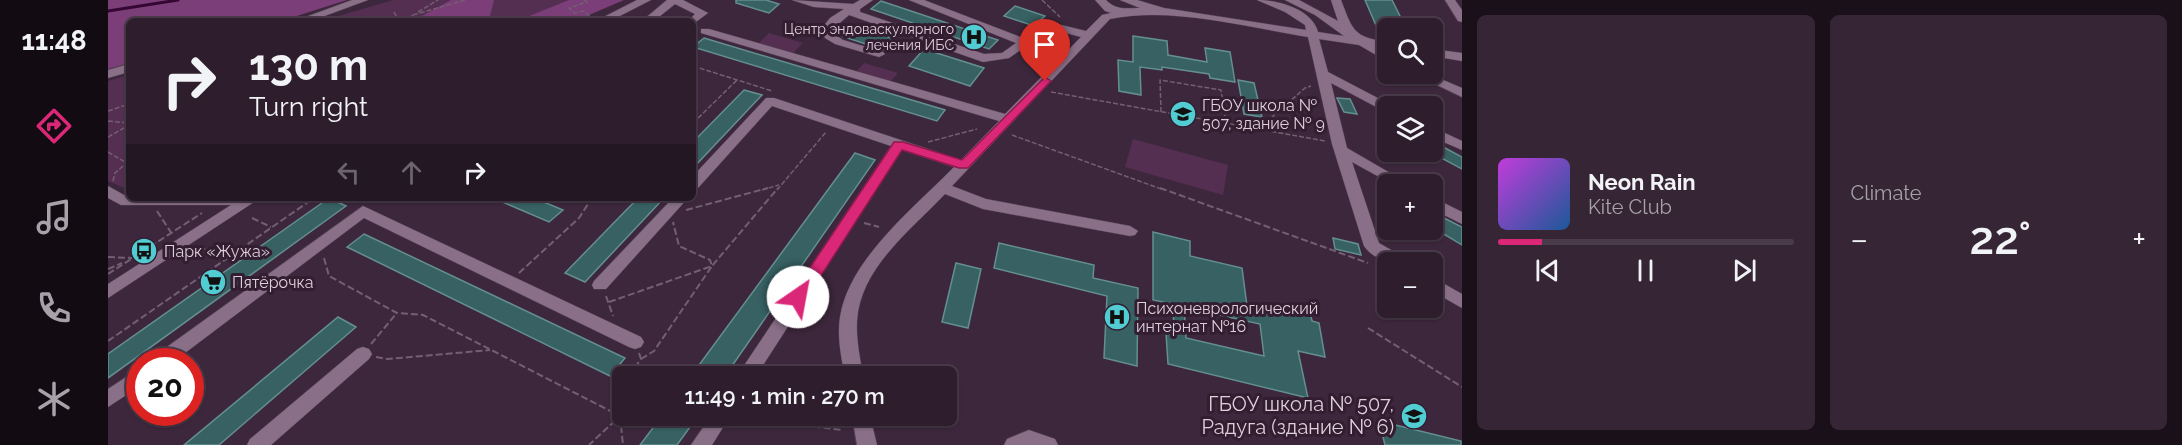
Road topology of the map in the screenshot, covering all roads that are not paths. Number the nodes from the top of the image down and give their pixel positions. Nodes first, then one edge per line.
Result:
1 (363, 0) edge
2 (646, 0) edge
3 (797, 0) edge
4 (868, 0) edge
5 (914, 0) edge
6 (1262, 0) edge
7 (1290, 0) edge
8 (1336, 0) edge
9 (1450, 0) edge
10 (1105, 6) edge
11 (1126, 6) edge
12 (855, 7) junction
13 (309, 18) edge
14 (599, 18) edge
15 (651, 18) edge
16 (696, 19) edge
17 (1462, 19) edge
18 (705, 31) dead end
19 (1312, 34) junction
20 (1089, 36) junction
21 (1354, 38) junction
22 (1023, 42) junction
23 (1377, 43) edge
24 (1377, 52) edge
25 (879, 54) dead end
26 (1443, 54) edge
27 (1462, 57) edge
28 (126, 69) edge
29 (108, 74) edge
30 (1323, 80) junction
31 (1442, 84) edge
32 (1462, 93) edge
33 (1377, 103) edge
34 (1008, 119) junction
35 (1443, 136) edge
36 (900, 145) junction
37 (1462, 146) edge
38 (1340, 147) junction
39 (964, 165) junction
40 (1385, 174) edge
41 (696, 182) edge
42 (943, 189) junction
43 (248, 201) edge
44 (681, 205) edge
45 (1443, 208) edge
46 (1462, 219) edge
47 (1130, 231) dead end
48 (1382, 252) edge
49 (600, 285) road end
50 (1443, 290) edge
51 (108, 292) edge
52 (1462, 302) edge
53 (635, 342) road end
54 (178, 348) edge
55 (363, 354) road end
56 (753, 366) edge
57 (852, 366) edge
58 (126, 386) edge
59 (108, 399) edge
60 (714, 426) edge
61 (863, 426) edge
62 (258, 445) edge
63 (702, 445) edge
64 (867, 445) edge
65 (1014, 445) edge
66 (1048, 445) edge

1 - 13 street
2 - 14 street
3 - 12 street
4 - 12 street
5 - 22 street
6 - 19 street
7 - 21 street
8 - 21 street
9 - 17 street
10 - 11 street
10 - 20 street
11 - 19 street
12 - 22 street
12 - 25 street
15 - 16 street
18 - 34 street
19 - 21 street
19 - 30 street
20 - 22 street
20 - 34 street
21 - 23 street
21 - 24 street
26 - 27 street
28 - 29 street
30 - 33 street
30 - 38 street
31 - 32 street
34 - 39 street
35 - 37 street
36 - 39 street
36 - 41 street
36 - 56 street
38 - 40 street
38 - 48 street
39 - 42 street
42 - 47 street
42 - 57 street
43 - 51 street
44 - 49 street
45 - 46 street
50 - 52 street
53 - 54 street
55 - 62 street
58 - 59 street
60 - 63 street
61 - 64 street
65 - 66 street

